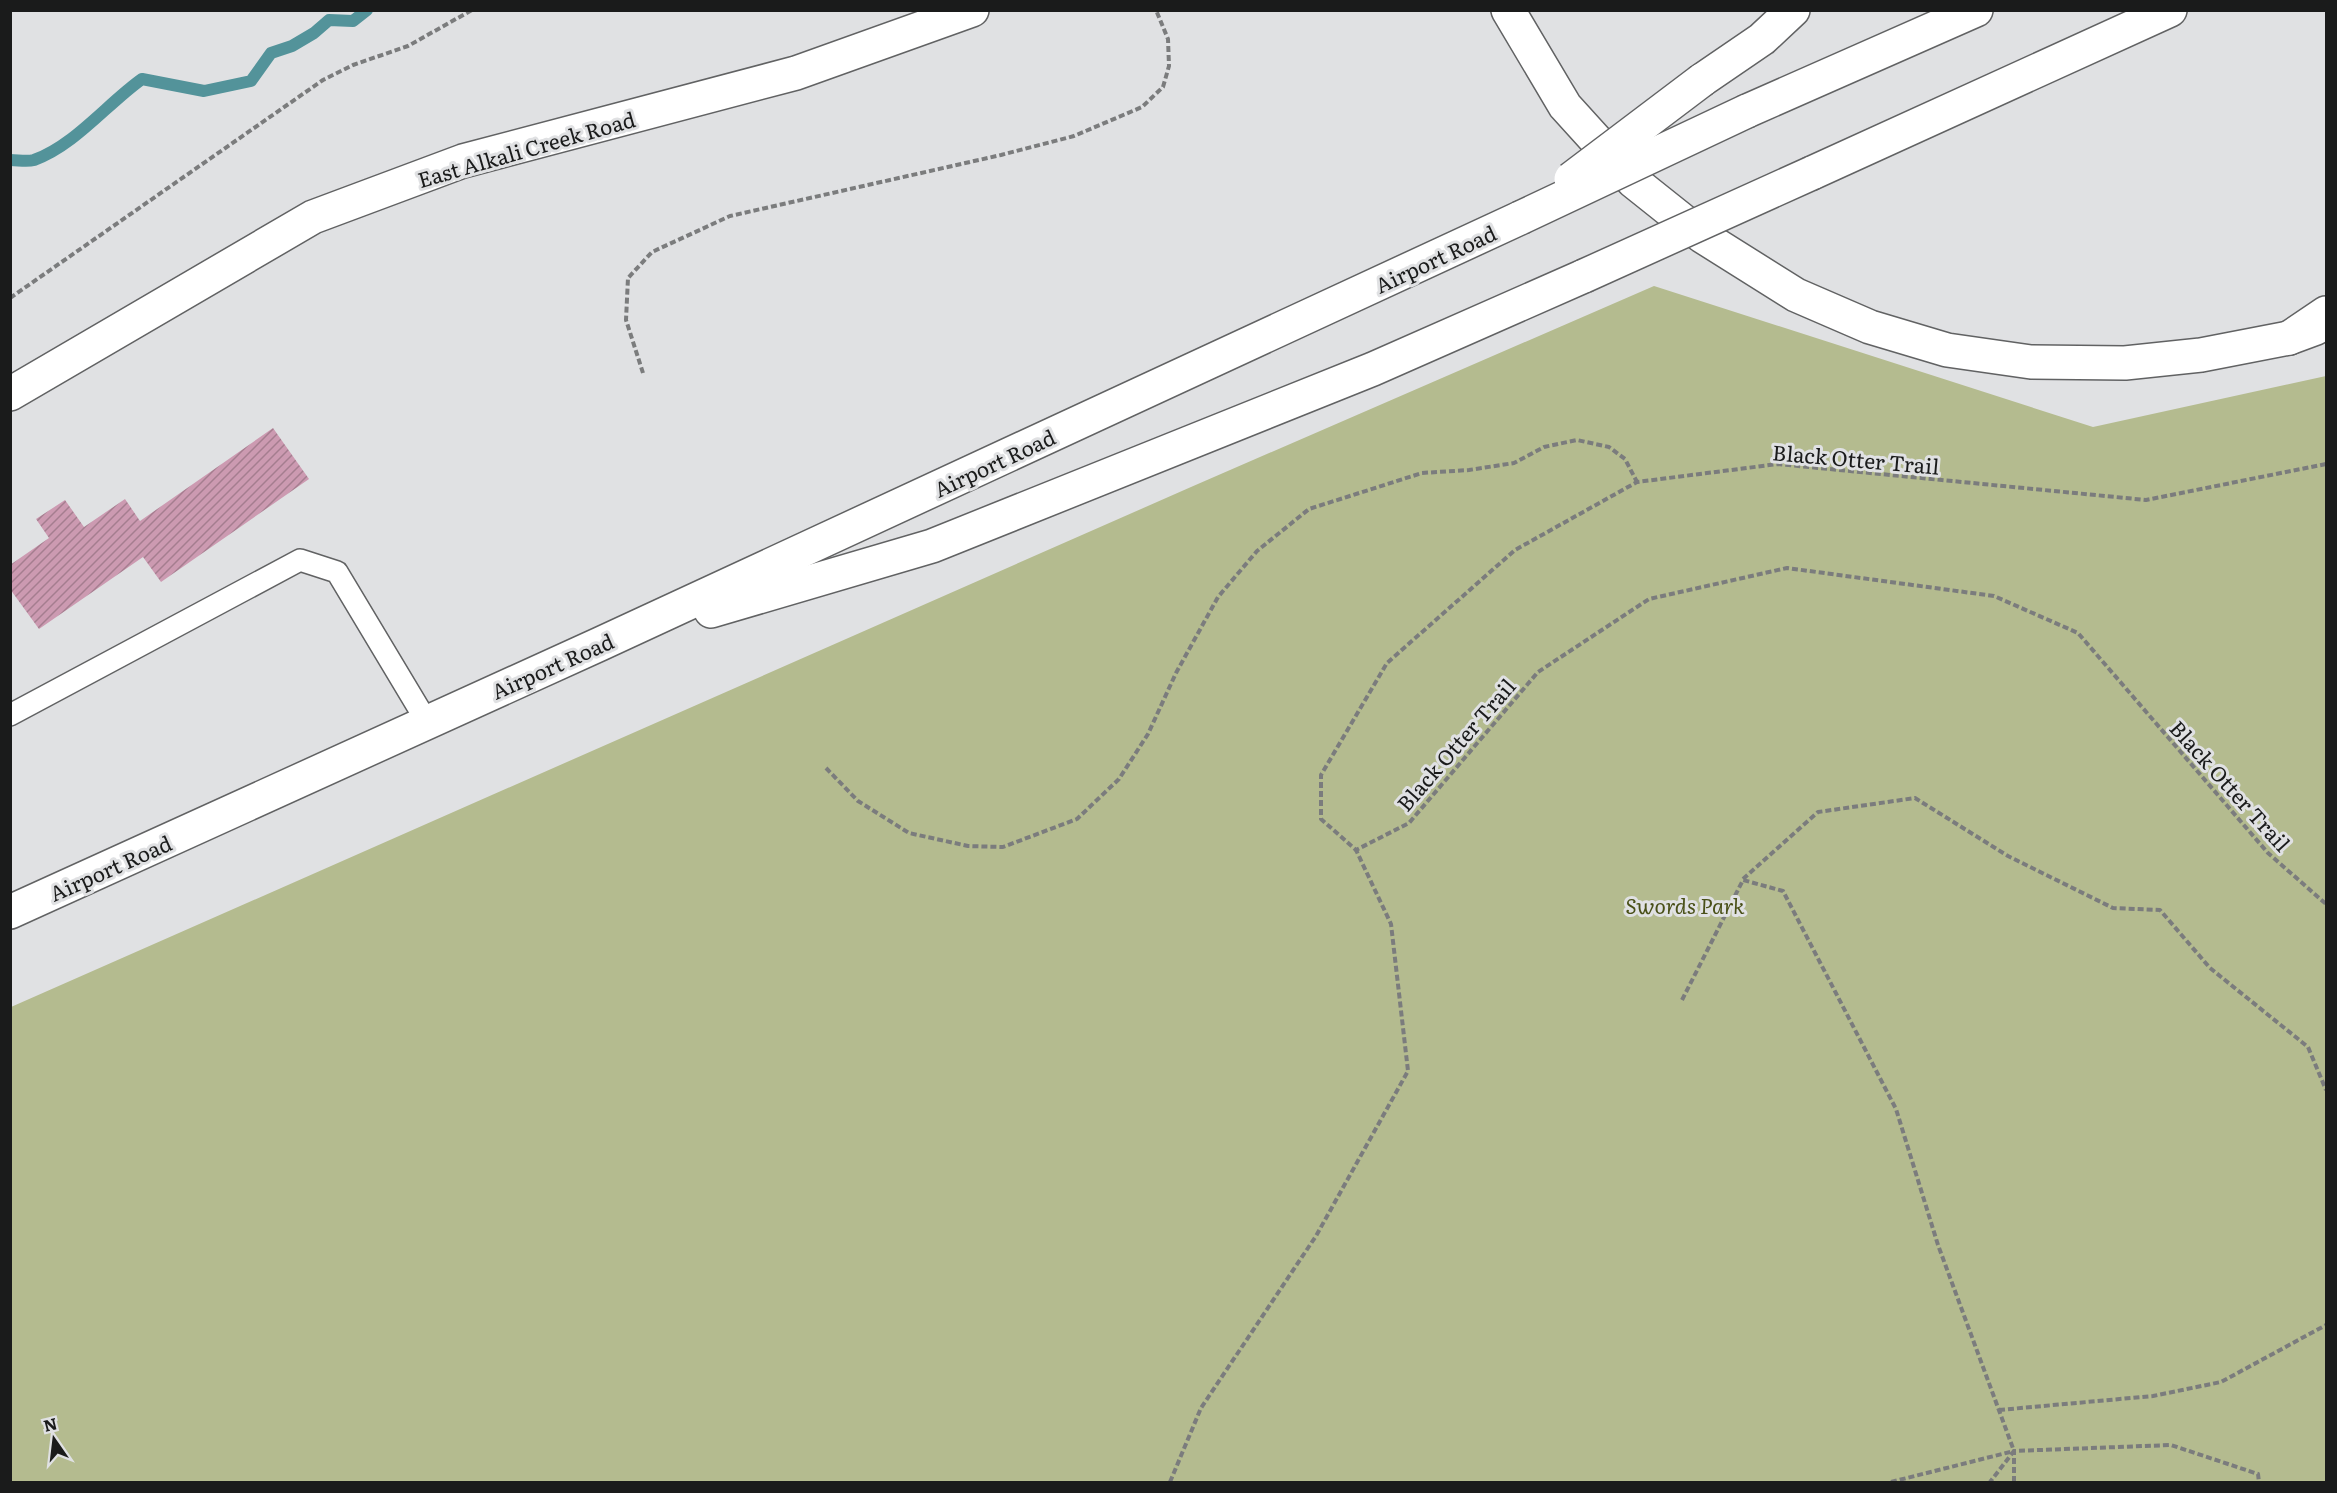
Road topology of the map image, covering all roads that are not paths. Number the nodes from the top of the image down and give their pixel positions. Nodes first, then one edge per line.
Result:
1 (972, 10) edge
2 (1508, 10) edge
3 (1793, 10) edge
4 (1976, 10) edge
5 (2170, 10) edge
6 (1520, 218) junction
7 (2326, 313) edge
8 (2326, 325) edge
9 (2326, 331) edge
10 (2289, 338) junction
11 (10, 394) edge
12 (600, 644) junction
13 (10, 715) edge
14 (427, 722) junction
15 (10, 912) edge

1 - 11 main road, East Alkali Creek Road
2 - 10 main road
3 - 6 main road, bridge
4 - 6 main road, Airport Road, bridge
5 - 12 main road, bridge
6 - 12 main road, Airport Road
7 - 10 main road
8 - 10 main road
9 - 10 main road
12 - 14 main road, Airport Road
13 - 14 lane
14 - 15 main road, Airport Road

